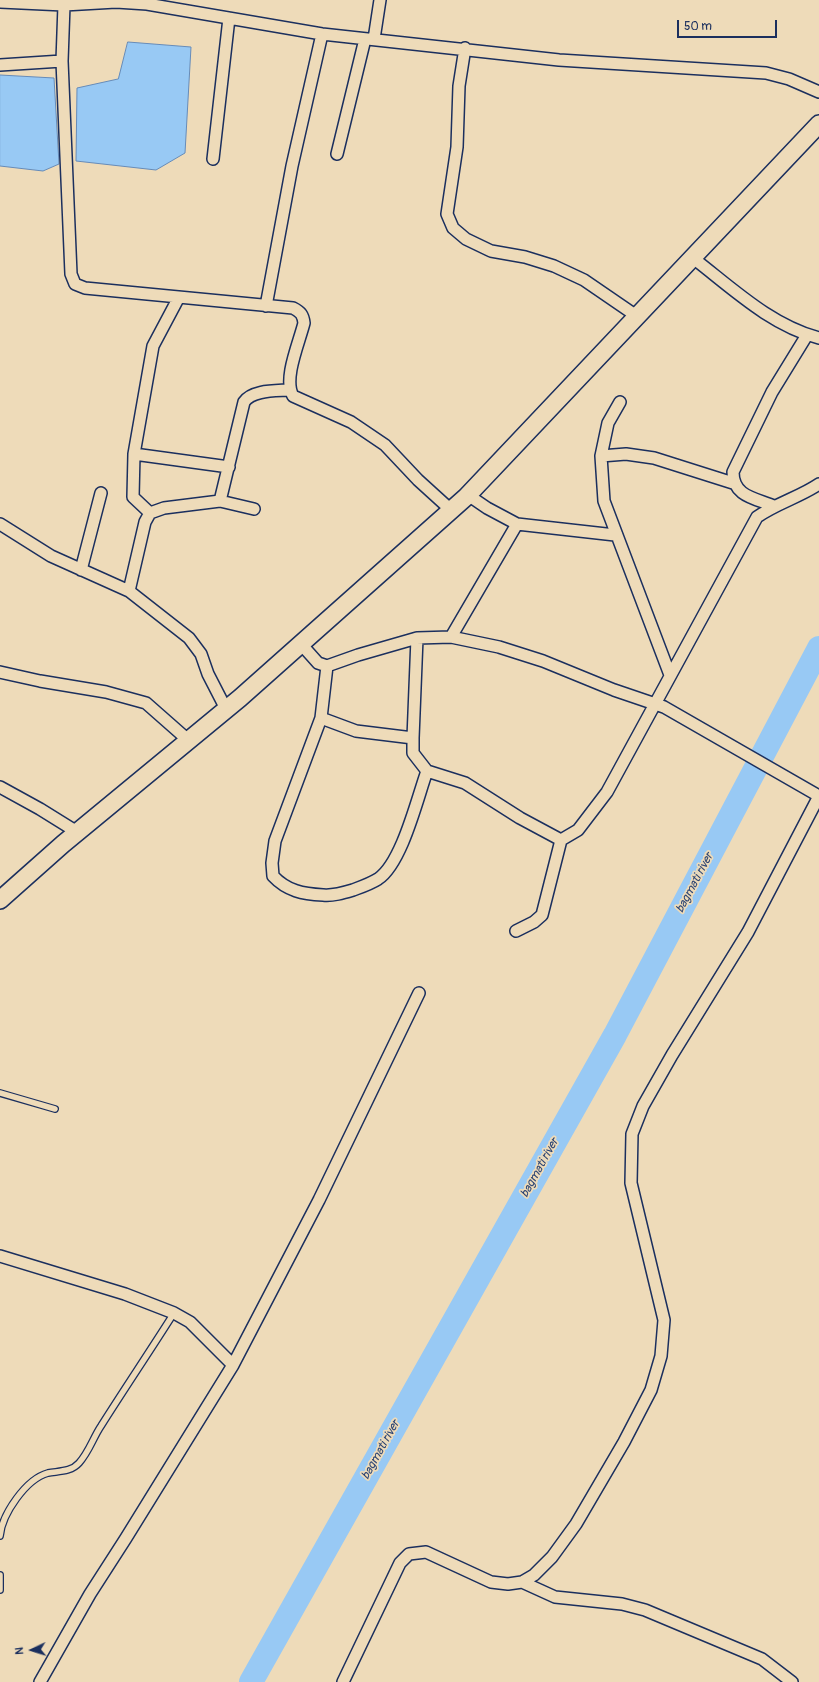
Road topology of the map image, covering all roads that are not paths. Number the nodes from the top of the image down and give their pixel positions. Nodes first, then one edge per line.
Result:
1 (380, 0) edge
2 (0, 2) edge
3 (35, 2) edge
4 (64, 5) junction
5 (229, 18) junction
6 (322, 34) junction
7 (370, 39) junction
8 (465, 48) junction
9 (62, 61) junction
10 (0, 65) edge
11 (819, 92) edge
12 (819, 124) edge
13 (337, 154) dead end
14 (213, 158) dead end
15 (693, 258) junction
16 (179, 297) junction
17 (266, 306) junction
18 (638, 317) junction
19 (807, 334) junction
20 (819, 338) edge
21 (289, 390) junction
22 (620, 402) dead end
23 (134, 454) junction
24 (601, 456) junction
25 (229, 467) junction
26 (733, 483) junction
27 (819, 484) edge
28 (101, 493) dead end
29 (468, 495) junction
30 (220, 501) junction
31 (774, 506) junction
32 (254, 508) dead end
33 (451, 510) junction
34 (150, 513) junction
35 (0, 524) edge
36 (517, 524) junction
37 (615, 535) junction
38 (81, 570) junction
39 (129, 591) junction
40 (451, 637) junction
41 (417, 638) junction
42 (300, 644) junction
43 (326, 666) junction
44 (0, 672) edge
45 (670, 675) junction
46 (659, 705) junction
47 (226, 709) junction
48 (321, 718) junction
49 (413, 738) junction
50 (188, 740) junction
51 (427, 771) junction
52 (0, 787) edge
53 (819, 796) edge
54 (77, 832) junction
55 (562, 840) junction
56 (0, 900) edge
57 (516, 931) dead end
58 (419, 994) dead end
59 (0, 1092) edge
60 (55, 1109) dead end
61 (0, 1256) edge
62 (174, 1313) junction
63 (233, 1365) junction
64 (0, 1536) edge
65 (0, 1575) edge
66 (522, 1582) junction
67 (0, 1590) edge
68 (40, 1682) edge
69 (343, 1682) edge
70 (792, 1682) edge

1 - 7 street
2 - 3 street
3 - 4 street
4 - 5 street
4 - 9 street
5 - 6 street
5 - 14 street
6 - 7 street
6 - 17 street
7 - 8 street
7 - 13 street
8 - 11 street
8 - 18 street
9 - 10 street
9 - 16 street
12 - 15 main road
15 - 18 main road
15 - 19 street
16 - 17 street
16 - 23 street
17 - 21 street
18 - 29 main road
19 - 20 street
19 - 26 street
21 - 25 street
21 - 33 street
22 - 24 street
23 - 25 street
23 - 34 street
24 - 26 street
24 - 37 street
25 - 30 street
26 - 31 street
27 - 31 street
28 - 38 street
29 - 33 main road
29 - 36 street
30 - 32 street
30 - 34 street
31 - 45 street
33 - 42 main road
34 - 39 street
35 - 38 street
36 - 37 street
36 - 40 street
37 - 45 street
38 - 39 street
39 - 47 street
40 - 41 street
40 - 46 street
41 - 43 street
41 - 49 street
42 - 43 street
42 - 47 main road
43 - 48 street
44 - 50 street
45 - 46 street
46 - 53 street
46 - 55 street
47 - 50 main road
48 - 49 street
48 - 51 street
49 - 51 street
50 - 54 main road
51 - 55 street
52 - 54 street
53 - 66 street
54 - 56 main road
55 - 57 street
58 - 63 street
59 - 60 lane
61 - 62 street
62 - 63 street
62 - 64 lane
63 - 68 street
65 - 67 lane
66 - 69 street
66 - 70 street

